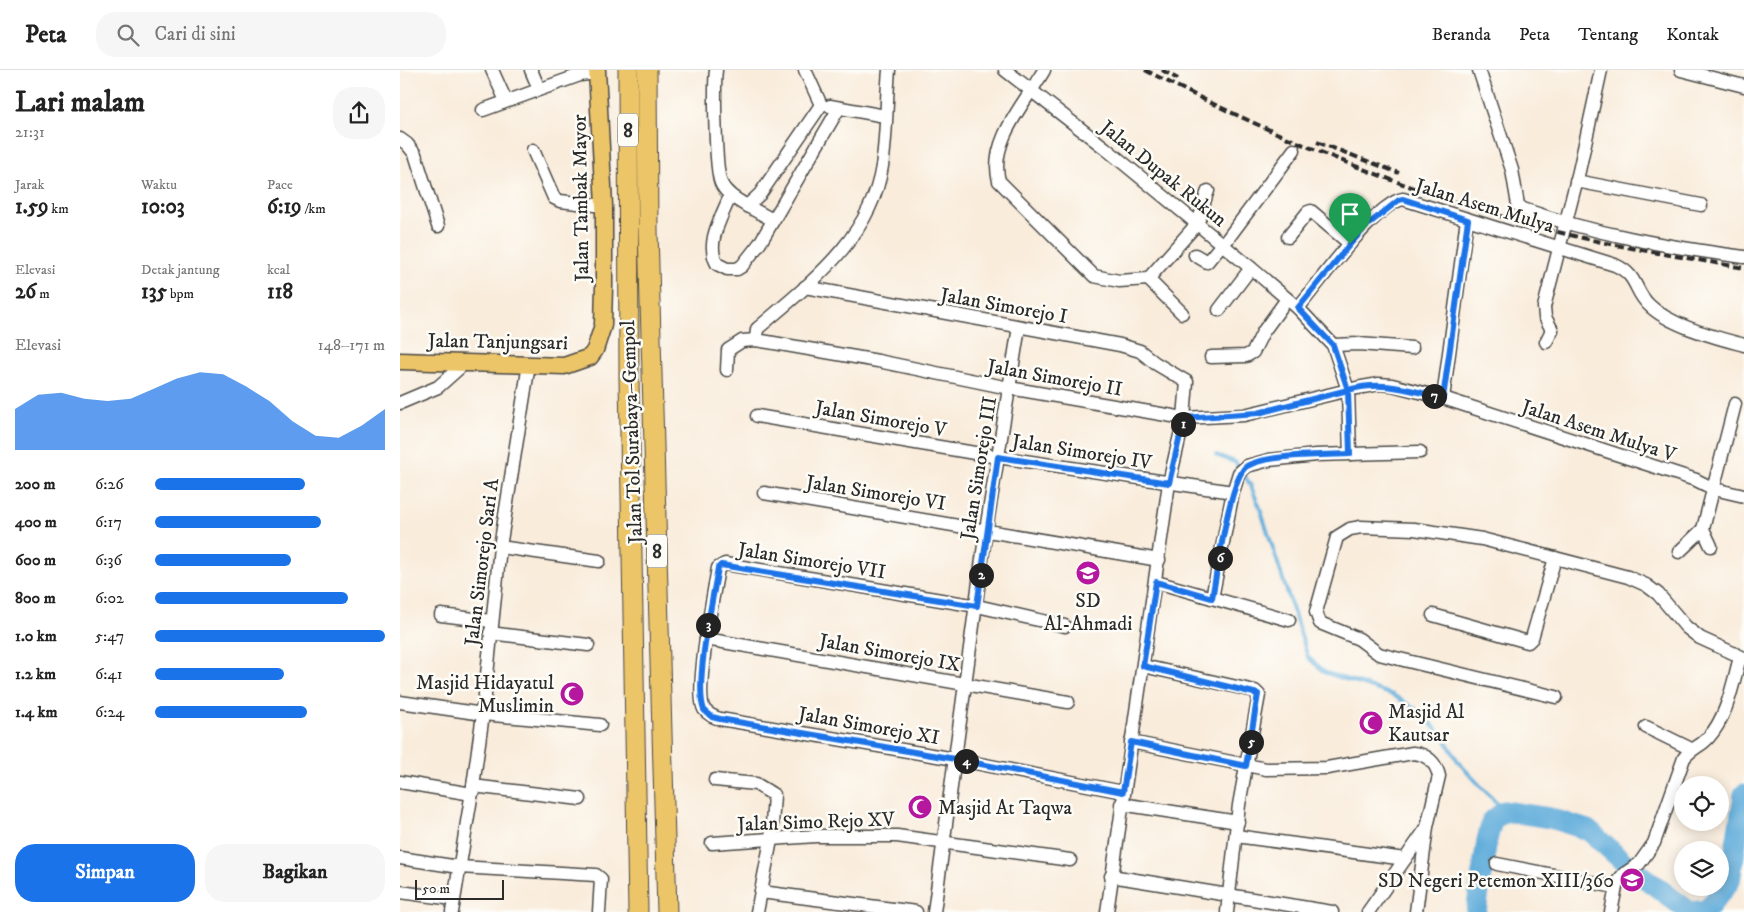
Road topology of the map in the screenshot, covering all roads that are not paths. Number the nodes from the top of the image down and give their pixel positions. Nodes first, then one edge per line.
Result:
1 (492, 70) edge
2 (531, 70) edge
3 (628, 70) edge
4 (647, 70) edge
5 (716, 70) edge
6 (806, 70) edge
7 (889, 70) edge
8 (1004, 70) edge
9 (1044, 70) edge
10 (1479, 70) edge
11 (1601, 70) edge
12 (1681, 70) edge
13 (597, 72) edge
14 (578, 73) edge
15 (1744, 86) edge
16 (539, 90) junction
17 (1032, 92) junction
18 (506, 101) junction
19 (821, 104) junction
20 (839, 108) junction
21 (483, 110) dead end
22 (885, 116) junction
23 (400, 139) edge
24 (533, 150) dead end
25 (1294, 150) dead end
26 (1576, 181) junction
27 (1208, 190) dead end
28 (730, 196) junction
29 (1701, 205) dead end
30 (604, 206) junction
31 (747, 206) junction
32 (773, 220) junction
33 (1468, 220) junction
34 (1565, 223) junction
35 (1196, 224) junction
36 (438, 226) dead end
37 (1288, 237) dead end
38 (1350, 244) junction
39 (1223, 245) junction
40 (1560, 247) junction
41 (1195, 255) dead end
42 (1744, 256) edge
43 (1251, 268) junction
44 (1148, 279) junction
45 (805, 288) junction
46 (1287, 299) junction
47 (1298, 308) junction
48 (1219, 310) dead end
49 (1182, 313) dead end
50 (603, 325) joint
51 (1019, 326) junction
52 (756, 340) junction
53 (1546, 342) dead end
54 (1333, 345) junction
55 (1744, 345) edge
56 (1412, 348) dead end
57 (1211, 357) dead end
58 (400, 361) edge
59 (466, 362) junction
60 (529, 364) junction
61 (726, 370) dead end
62 (1009, 388) junction
63 (1348, 390) junction
64 (1443, 398) junction
65 (400, 403) edge
66 (1735, 404) dead end
67 (757, 416) dead end
68 (1184, 418) junction
69 (1420, 452) dead end
70 (1350, 454) junction
71 (998, 457) junction
72 (1169, 483) junction
73 (1714, 489) junction
74 (1233, 492) junction
75 (764, 493) dead end
76 (1744, 496) edge
77 (1704, 529) junction
78 (986, 530) junction
79 (1711, 546) dead end
80 (500, 547) junction
81 (1679, 552) dead end
82 (1556, 558) junction
83 (599, 560) dead end
84 (1159, 560) junction
85 (1156, 582) junction
86 (1212, 598) junction
87 (977, 606) junction
88 (441, 615) dead end
89 (1433, 615) dead end
90 (1289, 620) dead end
91 (1065, 626) dead end
92 (491, 627) junction
93 (706, 639) junction
94 (588, 645) dead end
95 (1742, 658) edge
96 (1143, 666) junction
97 (965, 684) junction
98 (1556, 697) dead end
99 (400, 702) edge
100 (1068, 702) dead end
101 (702, 704) joint
102 (483, 714) junction
103 (600, 726) dead end
104 (1646, 727) dead end
105 (1131, 742) junction
106 (1691, 749) junction
107 (955, 759) junction
108 (1246, 766) junction
109 (715, 780) dead end
110 (400, 782) edge
111 (473, 790) junction
112 (1122, 798) junction
113 (580, 799) dead end
114 (1238, 822) junction
115 (1428, 827) junction
116 (1236, 836) junction
117 (771, 840) junction
118 (942, 842) junction
119 (712, 843) dead end
120 (400, 858) edge
121 (1405, 859) junction
122 (1070, 860) dead end
123 (1496, 864) dead end
124 (459, 867) junction
125 (1112, 876) junction
126 (1615, 887) junction
127 (400, 892) edge
128 (760, 892) junction
129 (1230, 894) junction
130 (453, 906) edge
131 (599, 912) edge
132 (638, 912) edge
133 (667, 912) edge
134 (757, 912) edge
135 (916, 912) edge
136 (934, 912) edge
137 (1107, 912) edge
138 (1227, 912) edge
139 (1332, 912) edge
140 (1368, 912) edge
141 (1416, 912) edge
142 (1611, 912) edge

1 - 18 street
2 - 16 street
3 - 132 highway, Jalan Tol Surabaya–Gempol / 8
4 - 133 highway, Jalan Tol Surabaya–Gempol / 8
5 - 28 street
6 - 19 street
7 - 22 street
8 - 17 street, Jalan Dupak Rukun
9 - 17 street
10 - 34 street
11 - 26 street
12 - 15 street
13 - 14 street
13 - 30 main road, Jalan Tambak Mayor
14 - 16 street
16 - 18 street
17 - 35 street, Jalan Dupak Rukun
17 - 44 street
18 - 21 street
19 - 20 street
19 - 31 street
20 - 22 street
20 - 32 street
22 - 45 street
23 - 36 street
24 - 30 street
25 - 39 street
26 - 29 street
26 - 34 street
27 - 35 street
28 - 31 street
28 - 32 street
30 - 50 main road, Jalan Tambak Mayor
31 - 32 street
33 - 38 street, Jalan Asem Mulya
33 - 40 street, Jalan Asem Mulya
33 - 64 street
34 - 40 street
34 - 42 street
35 - 39 street, Jalan Dupak Rukun
35 - 44 street
37 - 38 street
38 - 47 street, Jalan Asem Mulya
39 - 41 street
39 - 43 street, Jalan Dupak Rukun
40 - 53 street
40 - 55 street, Jalan Asem Mulya
43 - 46 street, Jalan Dupak Rukun
43 - 48 street
44 - 49 street
45 - 51 street, Jalan Simorejo I
45 - 52 street
46 - 47 street, Jalan Dupak Rukun
46 - 57 street
47 - 54 street, Jalan Dupak Rukun
50 - 60 main road, Jalan Tanjungsari
51 - 62 street, Jalan Simorejo III
51 - 68 street, Jalan Simorejo I
52 - 61 street
52 - 62 street, Jalan Simorejo II
54 - 56 street
54 - 63 street
58 - 59 main road, Jalan Tanjungsari
59 - 60 main road, Jalan Tanjungsari
59 - 65 street
60 - 80 street, Jalan Simorejo Sari A
62 - 68 street, Jalan Simorejo II
62 - 71 street, Jalan Simorejo III
63 - 64 street, Jalan Asem Mulya V
63 - 68 street, Jalan Simorejo II
63 - 70 street
64 - 73 street, Jalan Asem Mulya V
66 - 73 street
67 - 71 street, Jalan Simorejo V
68 - 72 street
69 - 70 street
70 - 74 street
71 - 72 street, Jalan Simorejo IV
71 - 78 street, Jalan Simorejo III
72 - 74 street, Jalan Simorejo IV
72 - 84 street
73 - 76 street, Jalan Asem Mulya V
73 - 77 street
74 - 86 street
75 - 78 street, Jalan Simorejo VI
77 - 79 street
77 - 81 street
78 - 84 street, Jalan Simorejo VI
78 - 87 street, Jalan Simorejo III
80 - 83 street
80 - 92 street, Jalan Simorejo Sari A
82 - 89 street
82 - 95 street
82 - 98 street
84 - 85 street
85 - 86 street
85 - 96 street
86 - 90 street
87 - 91 street
87 - 93 street, Jalan Simorejo VII
87 - 97 street, Jalan Simorejo III
88 - 92 street
92 - 94 street
92 - 102 street, Jalan Simorejo Sari A
93 - 97 street, Jalan Simorejo IX
93 - 101 street, Jalan Simorejo VII
95 - 106 street
96 - 105 street
96 - 108 street
97 - 100 street, Jalan Simorejo IX
97 - 107 street, Jalan Simorejo III
99 - 102 street
101 - 107 street, Jalan Simorejo XI
102 - 103 street
102 - 111 street, Jalan Simorejo Sari A
104 - 106 street
105 - 108 street
105 - 112 street
106 - 126 street
107 - 112 street, Jalan Simorejo XI
107 - 118 street, Jalan Simorejo III
108 - 114 street
108 - 115 street
109 - 117 street
110 - 111 street
111 - 113 street
111 - 124 street, Jalan Simorejo Sari A
112 - 114 street, Jalan Simorejo XI
112 - 125 street
114 - 116 street
115 - 121 street
115 - 141 street
116 - 121 street
116 - 129 street
117 - 118 street, Jalan Simo Rejo XV
117 - 119 street, Jalan Simo Rejo XV
117 - 128 street
118 - 122 street, Jalan Simo Rejo XV
118 - 136 street, Jalan Simorejo III
120 - 124 street
121 - 140 street
123 - 126 street
124 - 130 street, Jalan Simorejo Sari A
124 - 131 street
125 - 129 street
125 - 137 street
126 - 142 street
127 - 130 street
128 - 134 street
128 - 135 street
129 - 138 street
129 - 139 street

